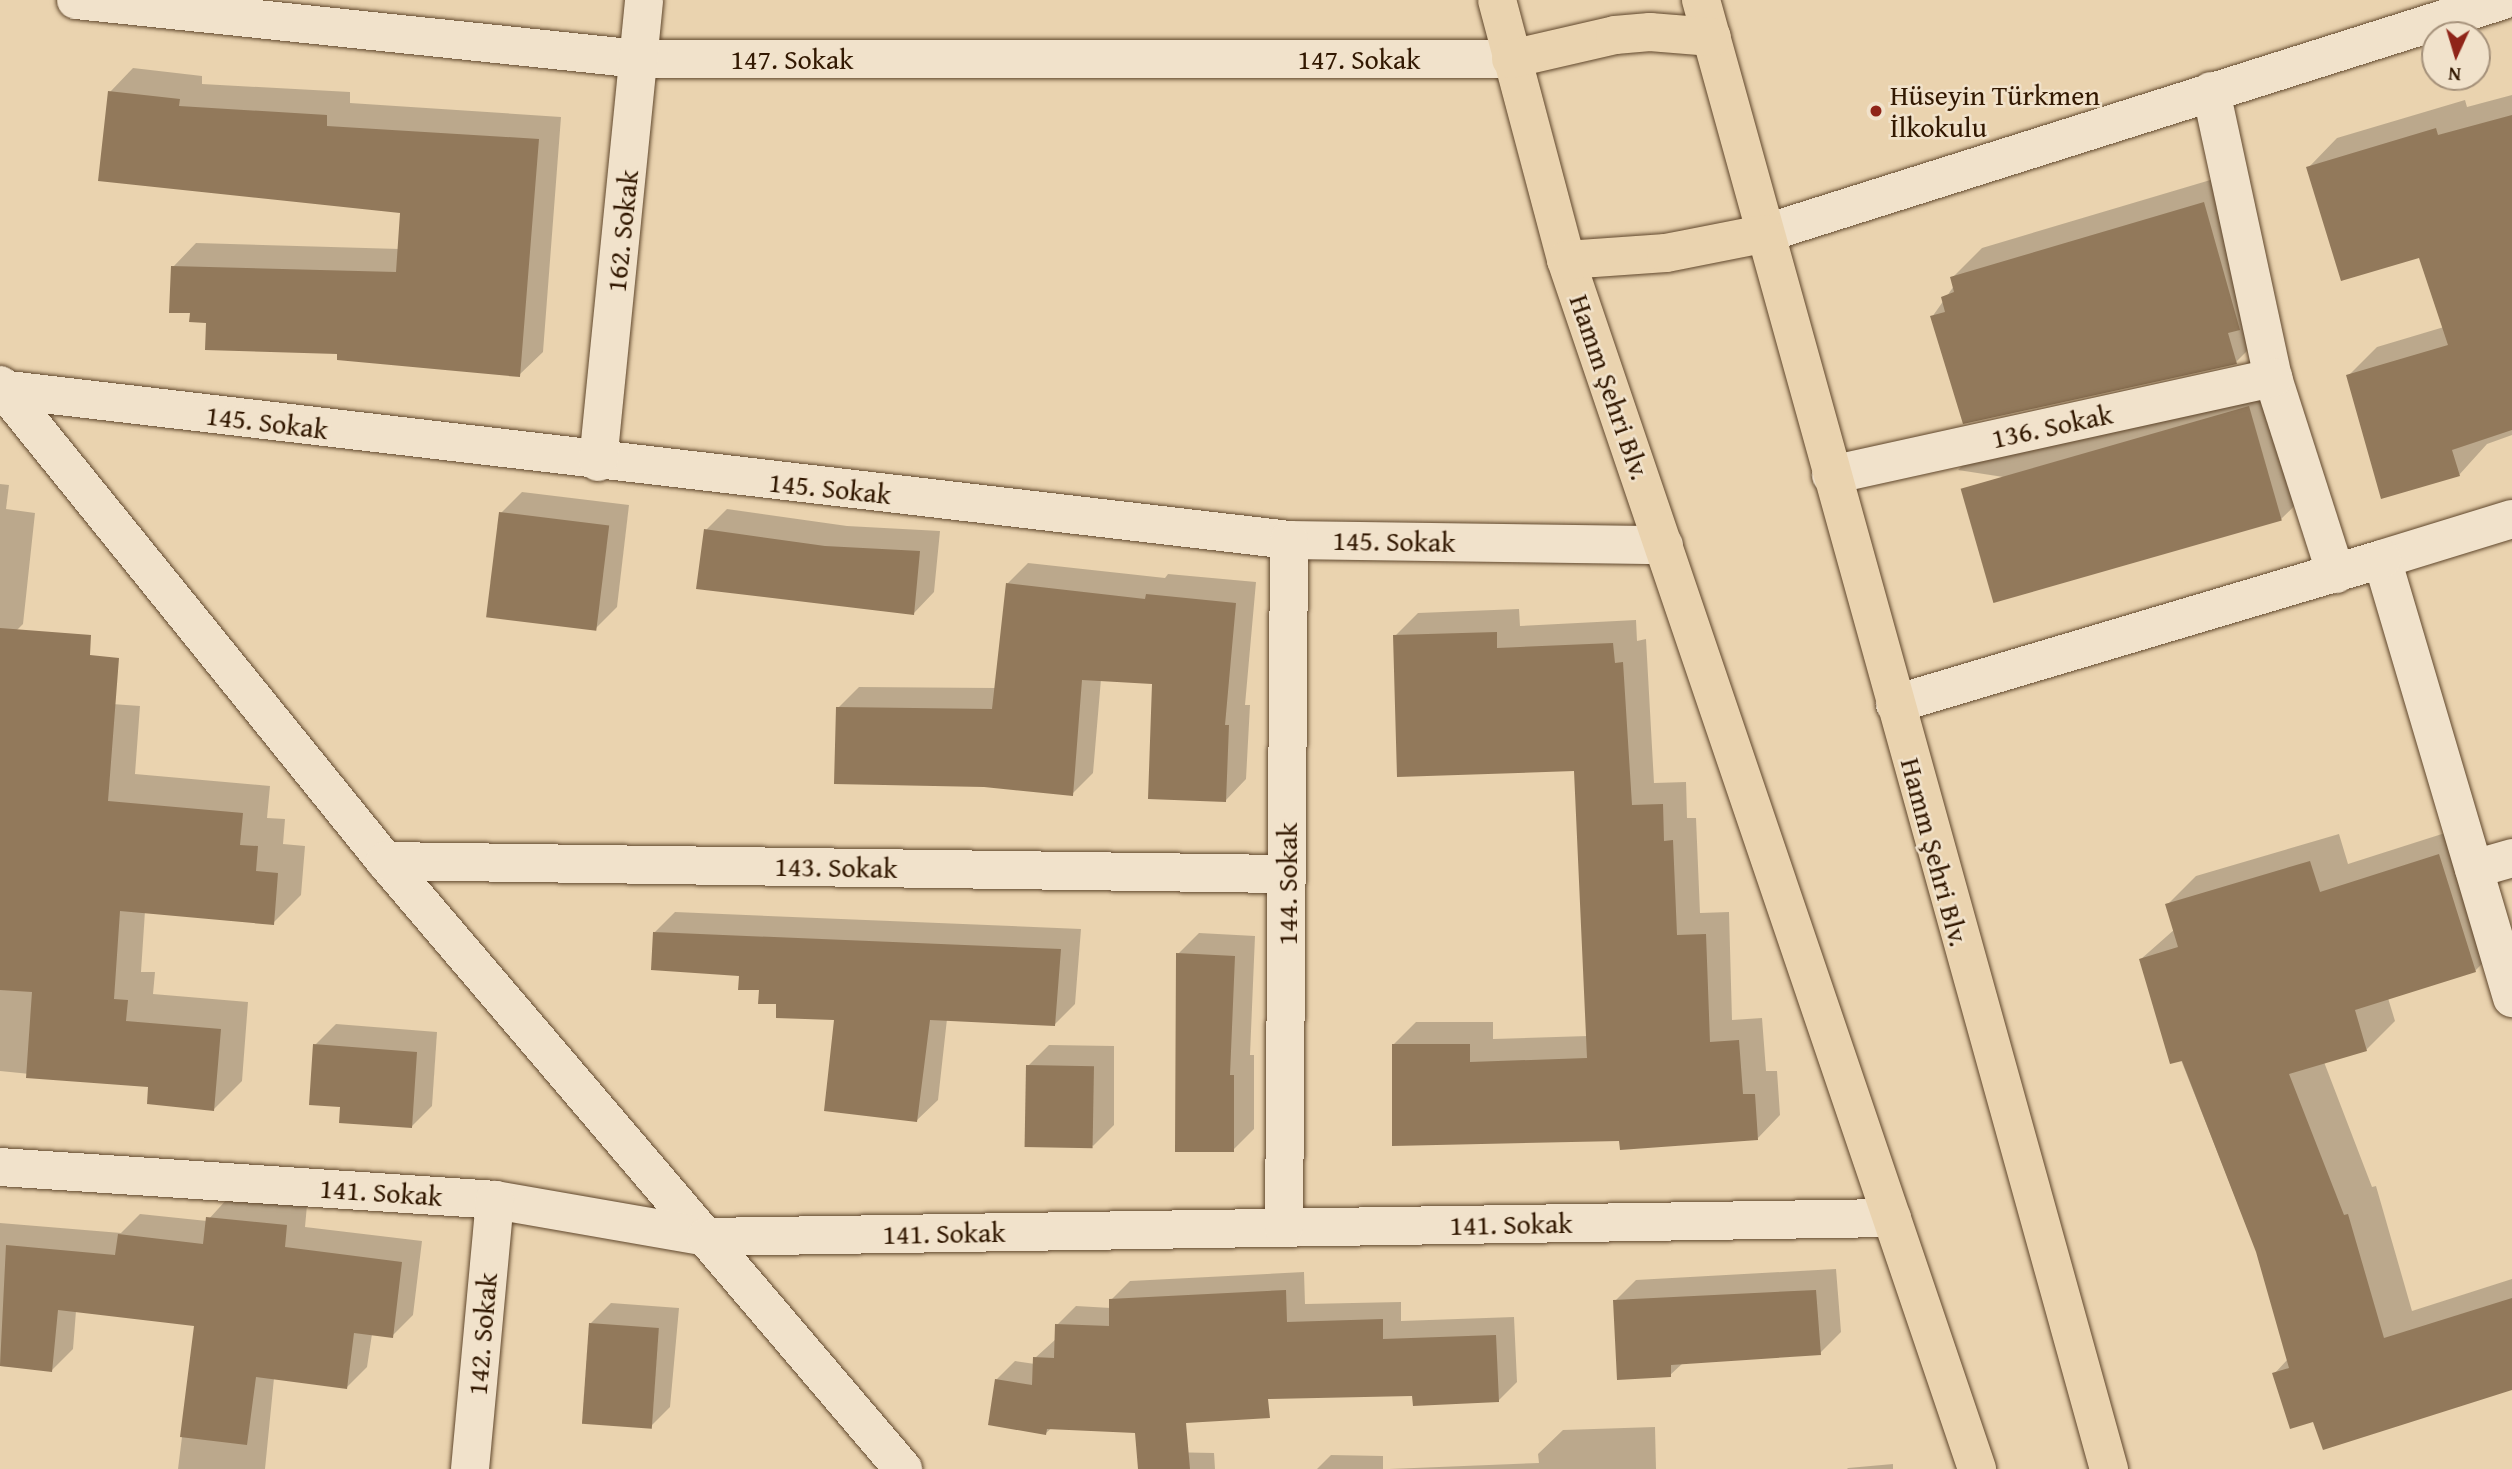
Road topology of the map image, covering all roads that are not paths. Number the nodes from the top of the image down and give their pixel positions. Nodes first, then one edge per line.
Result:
1 (76, 0) edge
2 (644, 0) edge
3 (1497, 0) edge
4 (1701, 0) edge
5 (2504, 0) edge
6 (2430, 10) edge
7 (1712, 37) junction
8 (639, 59) junction
9 (1511, 59) junction
10 (2211, 91) junction
11 (1763, 234) junction
12 (1566, 260) junction
13 (2273, 377) junction
14 (1, 388) edge
15 (598, 462) junction
16 (1832, 475) junction
17 (2512, 519) edge
18 (1289, 540) junction
19 (1664, 545) junction
20 (2382, 559) junction
21 (2336, 574) junction
22 (1895, 704) junction
23 (2512, 859) edge
24 (385, 861) junction
25 (2474, 869) junction
26 (1287, 874) junction
27 (2512, 998) edge
28 (0, 1167) edge
29 (495, 1200) junction
30 (1892, 1218) junction
31 (1284, 1228) junction
32 (706, 1237) junction
33 (470, 1469) edge
34 (903, 1469) edge
35 (1977, 1469) edge
36 (2109, 1469) edge

1 - 8 street, 147. Sokak
2 - 8 street, 162. Sokak
3 - 9 main road, Hamm Şehri Blv.
4 - 7 main road, Hamm Şehri Blv.
5 - 6 street
6 - 10 street
7 - 9 main road
7 - 11 main road, Hamm Şehri Blv.
8 - 9 street, 147. Sokak
8 - 15 street, 162. Sokak
9 - 12 main road, Hamm Şehri Blv.
10 - 11 street
10 - 13 street
11 - 12 main road, Hamm Şehri Blv.
11 - 16 main road, Hamm Şehri Blv.
12 - 19 main road, Hamm Şehri Blv.
13 - 16 street, 136. Sokak
13 - 21 street
14 - 15 street, 145. Sokak
14 - 24 street
15 - 18 street, 145. Sokak
16 - 22 main road, Hamm Şehri Blv.
17 - 20 street
18 - 19 street, 145. Sokak
18 - 26 street, 144. Sokak
19 - 30 main road, Hamm Şehri Blv.
20 - 21 street
20 - 25 street
21 - 22 street
22 - 36 main road, Hamm Şehri Blv.
23 - 25 street
24 - 26 street, 143. Sokak
24 - 32 street
25 - 27 street
26 - 31 street, 144. Sokak
28 - 29 street, 141. Sokak
29 - 32 street, 141. Sokak
29 - 33 street, 142. Sokak
30 - 31 street, 141. Sokak
30 - 35 main road, Hamm Şehri Blv.
31 - 32 street, 141. Sokak
32 - 34 street

